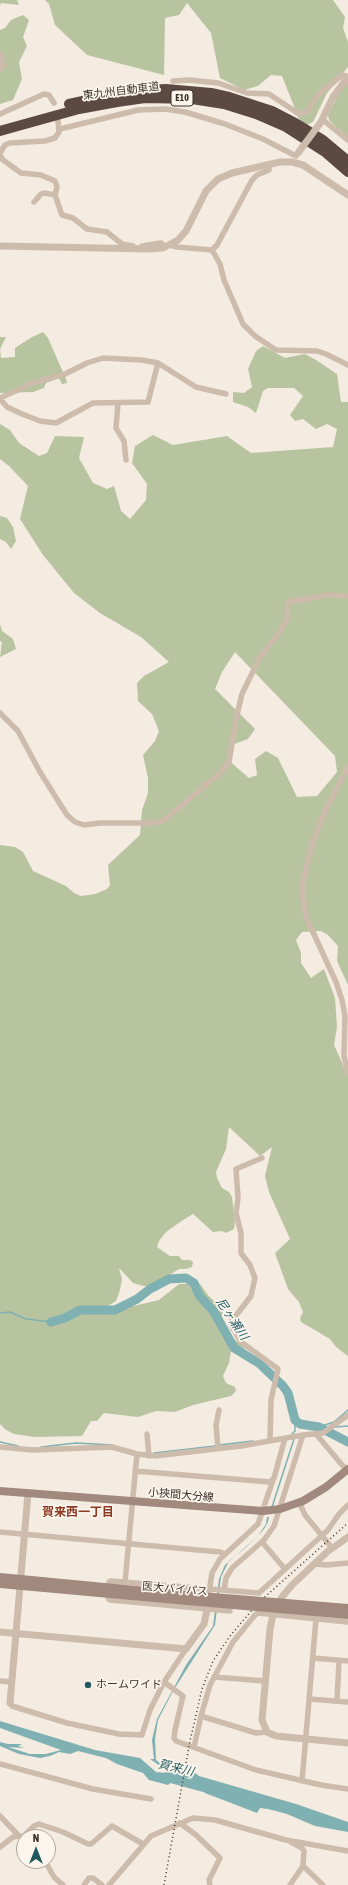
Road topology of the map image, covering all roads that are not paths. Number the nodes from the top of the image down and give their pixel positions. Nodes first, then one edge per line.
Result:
1 (0, 54) edge
2 (0, 70) edge
3 (348, 77) edge
4 (173, 81) dead end
5 (54, 103) dead end
6 (0, 114) edge
7 (322, 120) junction
8 (58, 121) dead end
9 (0, 124) edge
10 (60, 129) junction
11 (0, 131) edge
12 (348, 140) edge
13 (0, 154) edge
14 (295, 157) junction
15 (348, 161) edge
16 (269, 164) junction
17 (348, 172) edge
18 (55, 195) junction
19 (348, 195) edge
20 (34, 202) dead end
21 (0, 246) edge
22 (168, 246) junction
23 (212, 250) junction
24 (158, 363) junction
25 (348, 365) edge
26 (226, 394) dead end
27 (0, 398) edge
28 (118, 403) junction
29 (126, 460) dead end
30 (348, 596) edge
31 (0, 713) edge
32 (348, 766) edge
33 (348, 1073) edge
34 (262, 1158) dead end
35 (219, 1410) dead end
36 (348, 1415) edge
37 (147, 1434) dead end
38 (316, 1434) junction
39 (300, 1435) junction
40 (288, 1438) junction
41 (270, 1441) junction
42 (0, 1447) edge
43 (218, 1448) junction
44 (137, 1454) junction
45 (149, 1456) junction
46 (135, 1471) junction
47 (347, 1471) edge
48 (273, 1480) junction
49 (0, 1490) edge
50 (28, 1493) junction
51 (132, 1502) junction
52 (299, 1502) junction
53 (348, 1505) edge
54 (271, 1510) junction
55 (0, 1532) edge
56 (24, 1534) junction
57 (322, 1536) junction
58 (348, 1537) edge
59 (262, 1542) junction
60 (129, 1544) junction
61 (332, 1548) junction
62 (225, 1554) junction
63 (348, 1563) edge
64 (315, 1564) junction
65 (285, 1569) junction
66 (0, 1578) edge
67 (125, 1582) junction
68 (20, 1583) junction
69 (0, 1584) edge
70 (209, 1589) junction
71 (224, 1590) junction
72 (108, 1591) junction
73 (187, 1598) junction
74 (348, 1608) edge
75 (207, 1610) junction
76 (230, 1611) dead end
77 (273, 1615) junction
78 (348, 1615) edge
79 (316, 1619) junction
80 (348, 1622) edge
81 (0, 1632) edge
82 (15, 1633) junction
83 (186, 1649) junction
84 (313, 1658) junction
85 (339, 1661) junction
86 (348, 1662) edge
87 (214, 1677) junction
88 (0, 1681) edge
89 (11, 1682) junction
90 (164, 1682) junction
91 (265, 1682) junction
92 (309, 1699) junction
93 (337, 1701) junction
94 (348, 1702) edge
95 (10, 1703) joint
96 (201, 1716) junction
97 (266, 1732) junction
98 (306, 1740) junction
99 (348, 1744) edge
100 (194, 1747) junction
101 (0, 1764) edge
102 (302, 1781) junction
103 (348, 1789) edge
104 (151, 1799) dead end
105 (0, 1816) edge
106 (180, 1823) junction
107 (31, 1829) edge
108 (54, 1829) edge
109 (56, 1830) edge
110 (16, 1831) edge
111 (16, 1838) edge
112 (286, 1840) junction
113 (143, 1844) junction
114 (0, 1847) edge
115 (348, 1851) edge
116 (302, 1866) junction
117 (50, 1869) edge
118 (63, 1885) edge
119 (84, 1885) edge
120 (102, 1885) edge
121 (109, 1885) edge
122 (210, 1885) edge
123 (290, 1885) edge
124 (323, 1885) edge

1 - 2 street
3 - 4 street
3 - 7 street
5 - 6 street
7 - 12 street
7 - 14 street, bridge
8 - 10 street
9 - 15 highway, 東九州自動車道 / E10
10 - 13 street
10 - 14 street
11 - 17 highway, 東九州自動車道 / E10
13 - 18 street
14 - 16 street
14 - 19 street
16 - 22 street
16 - 23 street
18 - 20 street
18 - 22 street
21 - 22 street
22 - 23 street
23 - 25 street
24 - 26 street
24 - 27 street
24 - 28 street
27 - 28 street
28 - 29 street
30 - 31 street
32 - 33 street
34 - 41 street
35 - 43 street
36 - 38 street
37 - 45 street
38 - 39 street
38 - 47 street
39 - 40 street
39 - 54 street
40 - 41 street
40 - 48 street
41 - 43 street
42 - 44 street
43 - 45 street
44 - 45 street
44 - 46 street
46 - 48 street
46 - 51 street
47 - 52 main road, 小挾間大分線
48 - 54 street
49 - 50 main road, 小挾間大分線
50 - 51 main road, 小挾間大分線
50 - 56 street
51 - 54 main road, 小挾間大分線
51 - 60 street
52 - 54 main road, 小挾間大分線
52 - 57 street
53 - 57 street
54 - 59 street
54 - 62 street
55 - 56 street
56 - 60 street
56 - 68 street
57 - 61 street
57 - 65 street
58 - 61 street
59 - 65 street
59 - 71 street
60 - 62 street
60 - 67 street
61 - 64 street
62 - 70 street
63 - 64 street
64 - 77 street
65 - 71 street
66 - 68 main road, 医大バイパス
67 - 70 street
67 - 72 street
68 - 69 main road, 医大バイパス
68 - 72 main road, 医大バイパス
68 - 82 street
70 - 71 street
70 - 75 street
72 - 73 main road, 医大バイパス
72 - 75 street
73 - 74 main road, 医大バイパス, bridge
73 - 78 main road, 医大バイパス, bridge
75 - 76 street
75 - 83 street
77 - 79 street
77 - 87 street
77 - 91 street
79 - 80 street
79 - 84 street
81 - 82 street
82 - 83 street
82 - 89 street
83 - 90 street
84 - 85 street
84 - 92 street
85 - 86 street
85 - 93 street
87 - 91 street
87 - 96 street
88 - 89 street
89 - 95 street
90 - 95 street
90 - 100 street
91 - 97 street
92 - 93 street
92 - 98 street
93 - 94 street
96 - 97 street
96 - 100 street
97 - 98 street
98 - 99 street
98 - 102 street
100 - 102 street
101 - 104 street
102 - 103 street
105 - 110 street
106 - 112 street
106 - 113 street
106 - 122 street
107 - 108 street
109 - 113 street
111 - 114 street
112 - 115 street
112 - 116 street
113 - 121 street
116 - 123 street
116 - 124 street
117 - 118 street
119 - 120 street

